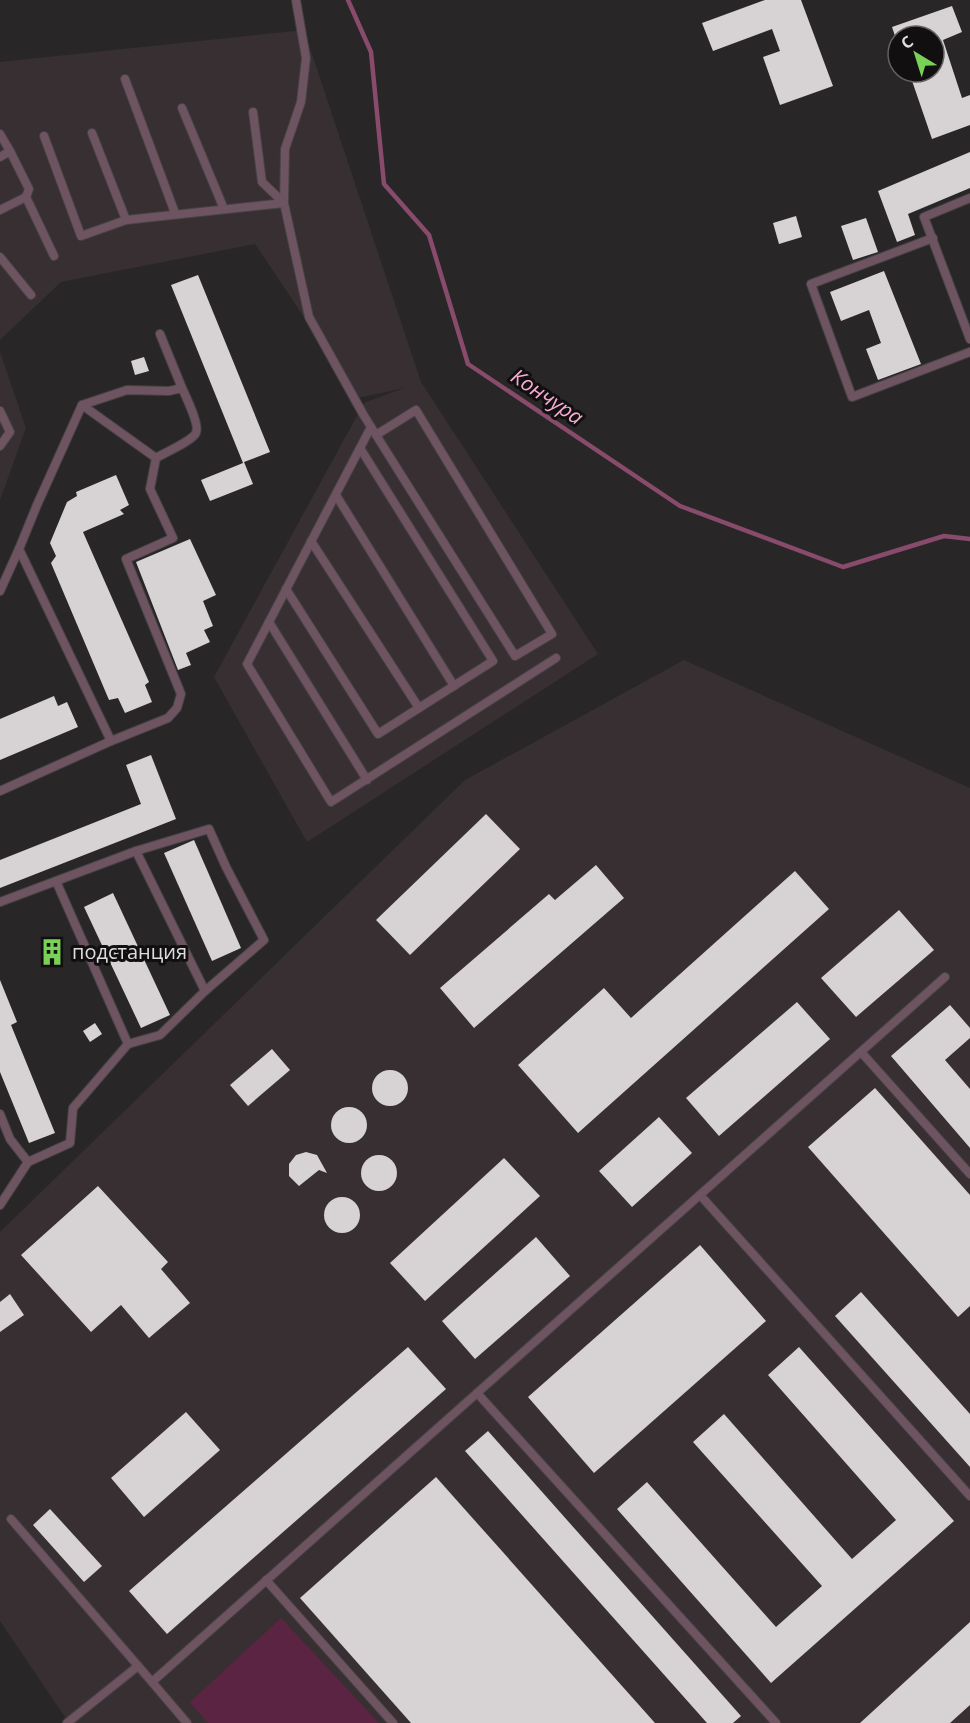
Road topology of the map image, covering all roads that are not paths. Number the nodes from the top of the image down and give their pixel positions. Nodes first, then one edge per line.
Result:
1 (296, 0) edge
2 (125, 79) dead end
3 (182, 108) dead end
4 (253, 112) dead end
5 (92, 133) dead end
6 (0, 134) edge
7 (44, 136) dead end
8 (10, 151) junction
9 (0, 157) edge
10 (26, 198) junction
11 (970, 198) edge
12 (284, 203) junction
13 (224, 209) junction
14 (0, 210) edge
15 (176, 213) junction
16 (126, 220) junction
17 (933, 238) junction
18 (54, 256) dead end
19 (0, 257) edge
20 (31, 295) dead end
21 (160, 334) dead end
22 (970, 339) edge
23 (970, 352) edge
24 (182, 388) junction
25 (82, 405) junction
26 (0, 411) edge
27 (374, 431) junction
28 (0, 446) edge
29 (360, 448) junction
30 (156, 458) junction
31 (336, 495) junction
32 (311, 541) junction
33 (19, 549) junction
34 (286, 590) junction
35 (0, 591) edge
36 (269, 622) junction
37 (556, 658) dead end
38 (454, 686) junction
39 (419, 708) junction
40 (111, 741) junction
41 (366, 780) junction
42 (0, 791) edge
43 (136, 850) junction
44 (56, 881) junction
45 (0, 902) edge
46 (945, 977) dead end
47 (205, 991) junction
48 (128, 1044) junction
49 (861, 1052) junction
50 (0, 1114) edge
51 (28, 1162) junction
52 (970, 1173) edge
53 (700, 1195) junction
54 (0, 1205) edge
55 (477, 1393) junction
56 (970, 1496) edge
57 (11, 1519) dead end
58 (266, 1580) junction
59 (138, 1666) junction
60 (152, 1682) junction
61 (67, 1723) edge
62 (187, 1723) edge
63 (393, 1723) edge
64 (776, 1723) edge

1 - 12 lane
2 - 15 lane
3 - 13 lane
4 - 12 lane
5 - 16 lane
6 - 8 lane
7 - 16 lane
8 - 9 lane
8 - 10 lane
10 - 14 lane
10 - 18 lane
11 - 17 lane
12 - 13 lane
12 - 27 lane
13 - 15 lane
15 - 16 lane
17 - 22 lane
17 - 23 lane
19 - 20 lane
21 - 24 lane
24 - 25 lane
24 - 30 lane
25 - 30 lane
25 - 33 lane
26 - 28 lane
27 - 27 lane
27 - 29 lane
29 - 31 lane
29 - 38 lane
30 - 40 lane
31 - 32 lane
31 - 38 lane
32 - 34 lane
32 - 39 lane
33 - 35 lane
33 - 40 lane
34 - 36 lane
34 - 39 lane
36 - 41 lane
36 - 41 lane
37 - 41 lane
38 - 39 lane
40 - 42 lane
43 - 44 lane
43 - 47 lane
43 - 47 lane
44 - 45 lane
44 - 48 lane
46 - 49 lane
47 - 48 lane
48 - 51 lane
49 - 52 lane
49 - 53 lane
50 - 51 lane
51 - 54 lane
53 - 55 lane
53 - 56 lane
55 - 58 lane
55 - 64 lane
57 - 59 lane
58 - 60 lane
58 - 63 lane
59 - 60 lane
59 - 61 lane
60 - 62 lane

